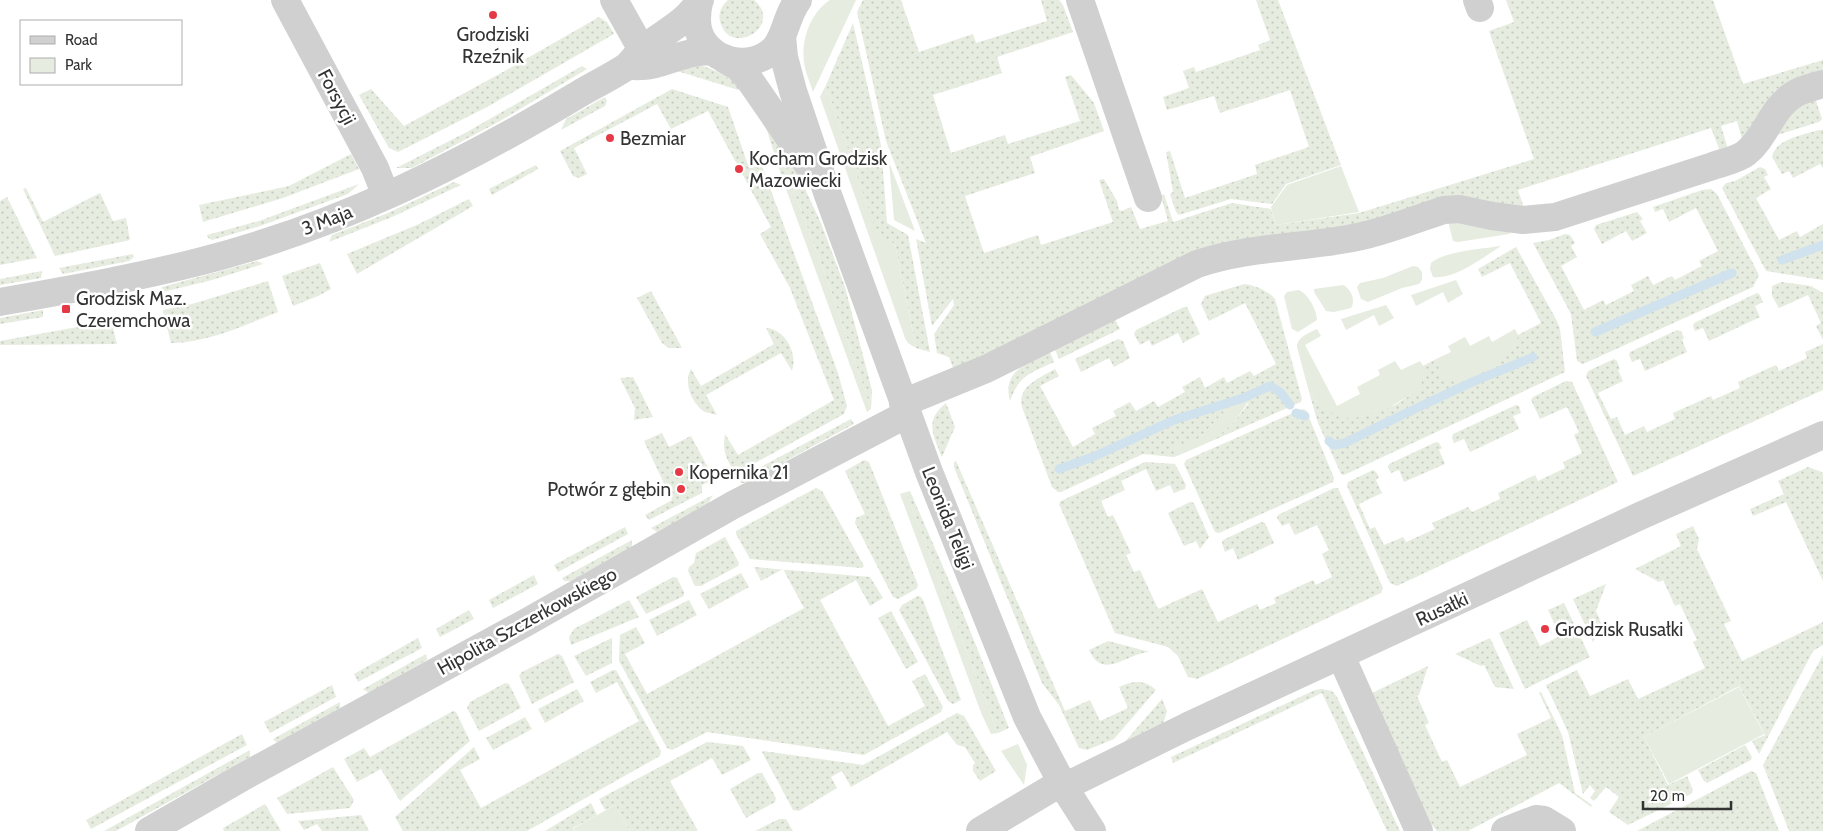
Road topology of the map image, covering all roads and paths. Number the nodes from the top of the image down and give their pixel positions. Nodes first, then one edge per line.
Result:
1 (285, 0) edge
2 (614, 0) edge
3 (1080, 0) edge
4 (700, 1) edge
5 (787, 15) edge
6 (718, 55) junction
7 (634, 58) junction
8 (1823, 84) edge
9 (828, 195) junction
10 (386, 196) junction
11 (1148, 198) dead end
12 (0, 302) edge
13 (905, 408) junction
14 (1823, 436) edge
15 (1341, 656) junction
16 (1063, 785) junction
17 (149, 831) edge
18 (980, 831) edge
19 (1092, 831) edge
20 (1419, 831) edge
21 (1505, 831) edge
22 (1562, 831) edge

1 - 10 street, Forsycji
2 - 7 street
3 - 11 street
4 - 6 street, 3 Maja
4 - 7 street, 3 Maja
5 - 6 street, 3 Maja
5 - 9 street, Leonida Teligi
6 - 7 street, 3 Maja
6 - 9 street, Leonida Teligi
7 - 10 street, 3 Maja
8 - 13 street, Hipolita Szczerkowskiego
9 - 13 street, Leonida Teligi
10 - 12 street, 3 Maja
13 - 16 street, Leonida Teligi
13 - 17 street, Hipolita Szczerkowskiego
14 - 15 street, Rusałki
15 - 16 street, Rusałki
15 - 20 street
16 - 18 street, Rusałki
16 - 19 street, Leonida Teligi
21 - 22 street

